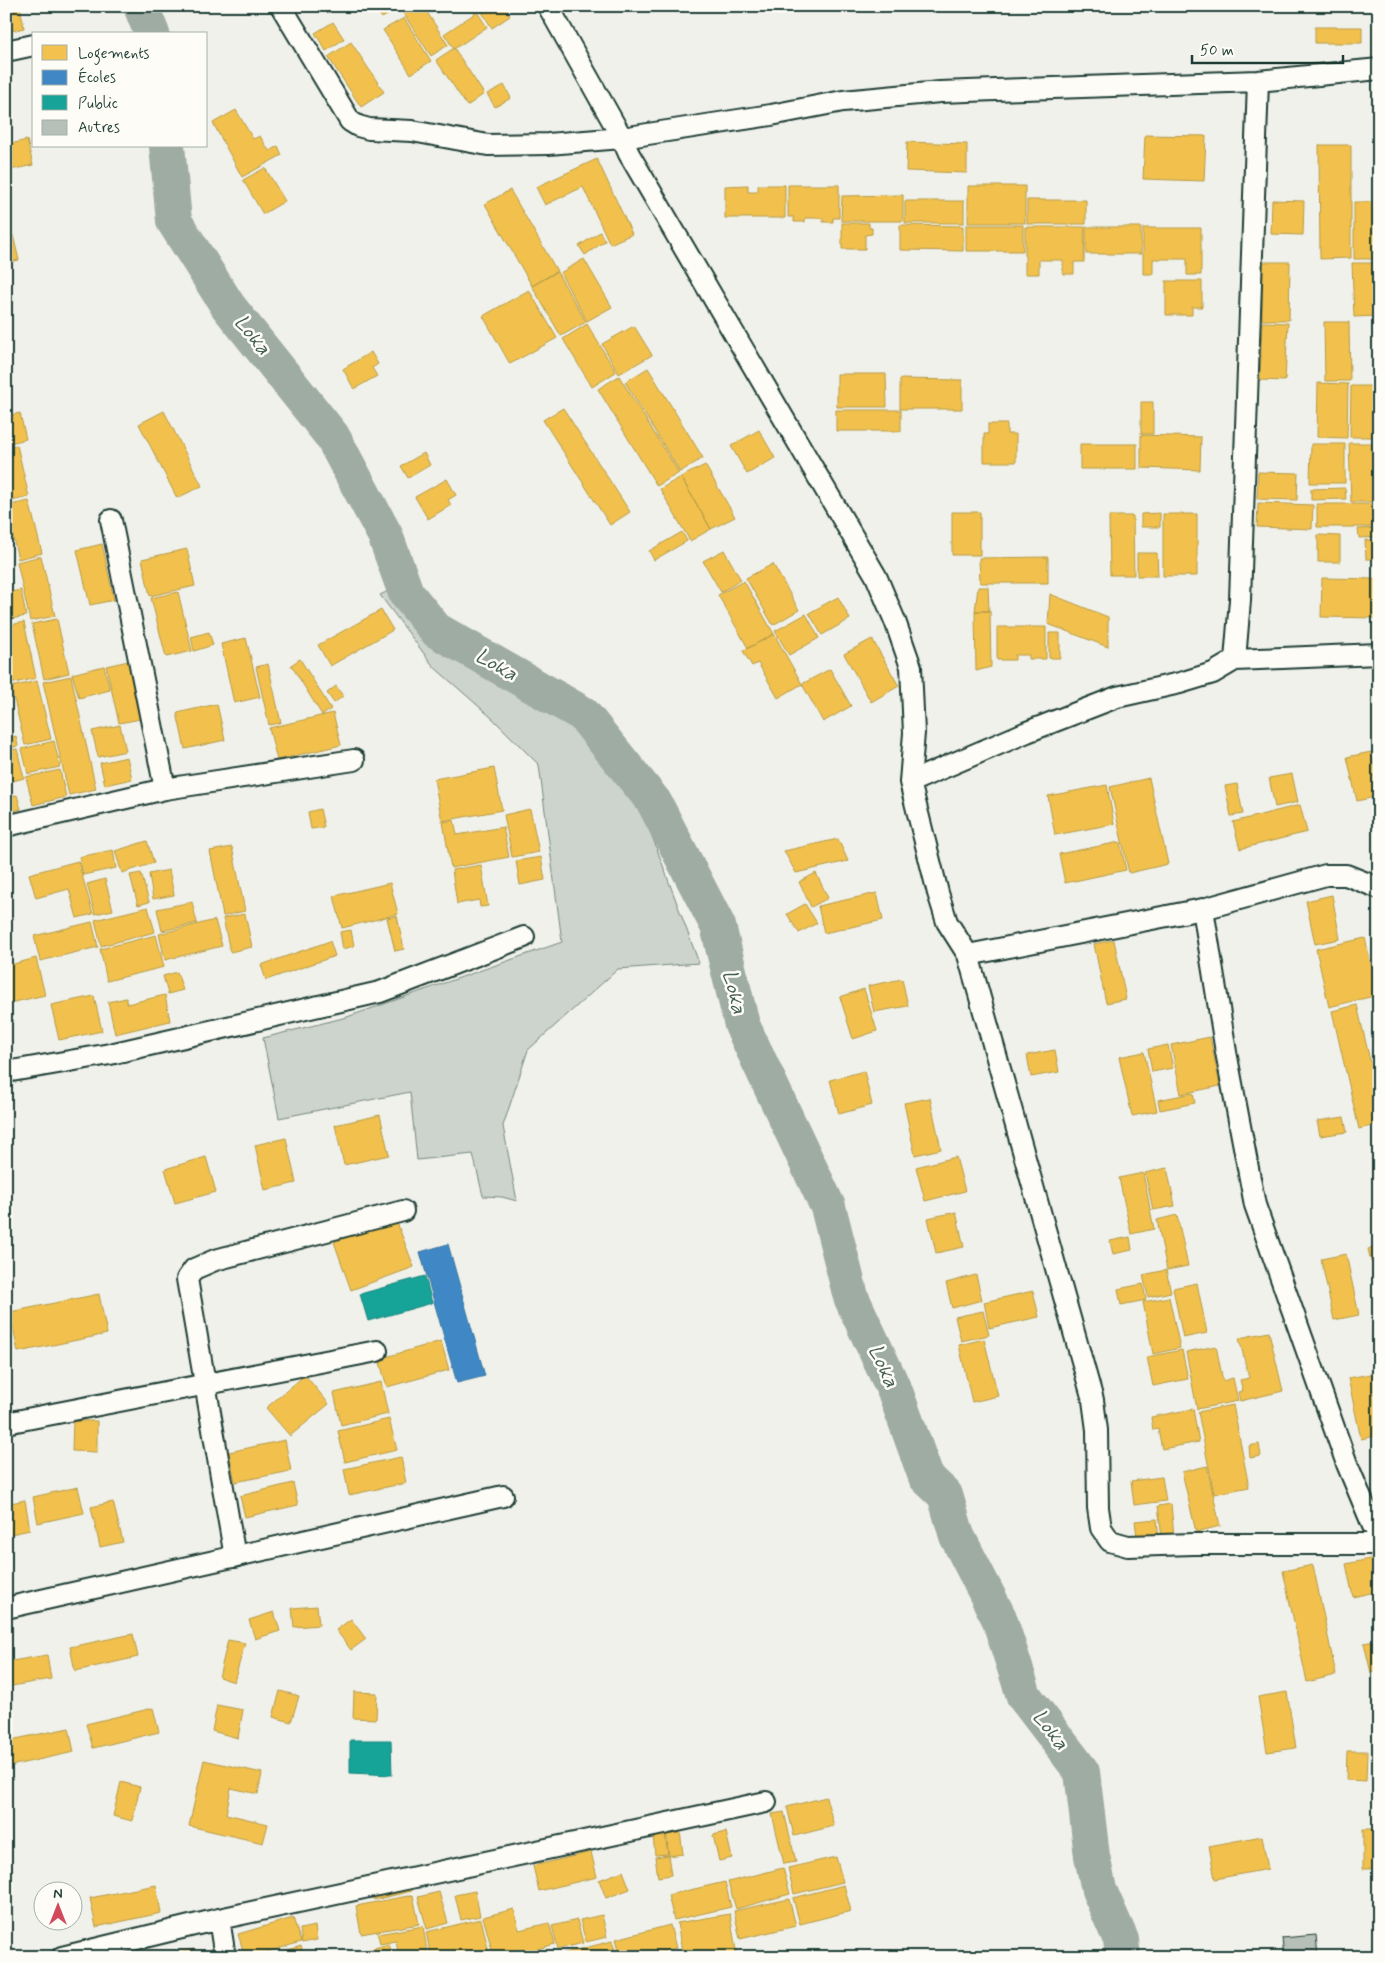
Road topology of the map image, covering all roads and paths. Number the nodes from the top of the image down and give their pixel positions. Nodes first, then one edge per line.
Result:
1 (281, 6) edge
2 (548, 6) edge
3 (32, 45) edge
4 (6, 51) edge
5 (1379, 69) edge
6 (1258, 81) junction
7 (622, 138) junction
8 (112, 520) dead end
9 (1379, 654) edge
10 (1235, 660) junction
11 (354, 760) dead end
12 (910, 782) junction
13 (165, 790) junction
14 (6, 826) edge
15 (1379, 888) edge
16 (1203, 909) junction
17 (524, 937) dead end
18 (968, 955) junction
19 (6, 1072) edge
20 (403, 1211) dead end
21 (377, 1351) dead end
22 (205, 1385) junction
23 (6, 1423) edge
24 (503, 1496) dead end
25 (1379, 1531) edge
26 (1379, 1544) edge
27 (235, 1557) junction
28 (6, 1608) edge
29 (766, 1802) dead end
30 (218, 1919) junction
31 (62, 1957) edge
32 (225, 1957) edge

1 - 7 street
2 - 7 street
3 - 4 street
5 - 6 street
6 - 7 street
6 - 10 street
7 - 12 street
8 - 13 street
9 - 10 street
10 - 12 street
11 - 13 street
12 - 18 street
13 - 14 street
15 - 16 street
16 - 18 street
16 - 25 street
17 - 19 street
18 - 26 street
20 - 22 street
21 - 22 street
22 - 23 street
22 - 27 street
24 - 27 street
27 - 28 street
29 - 30 street
30 - 31 street
30 - 32 street

